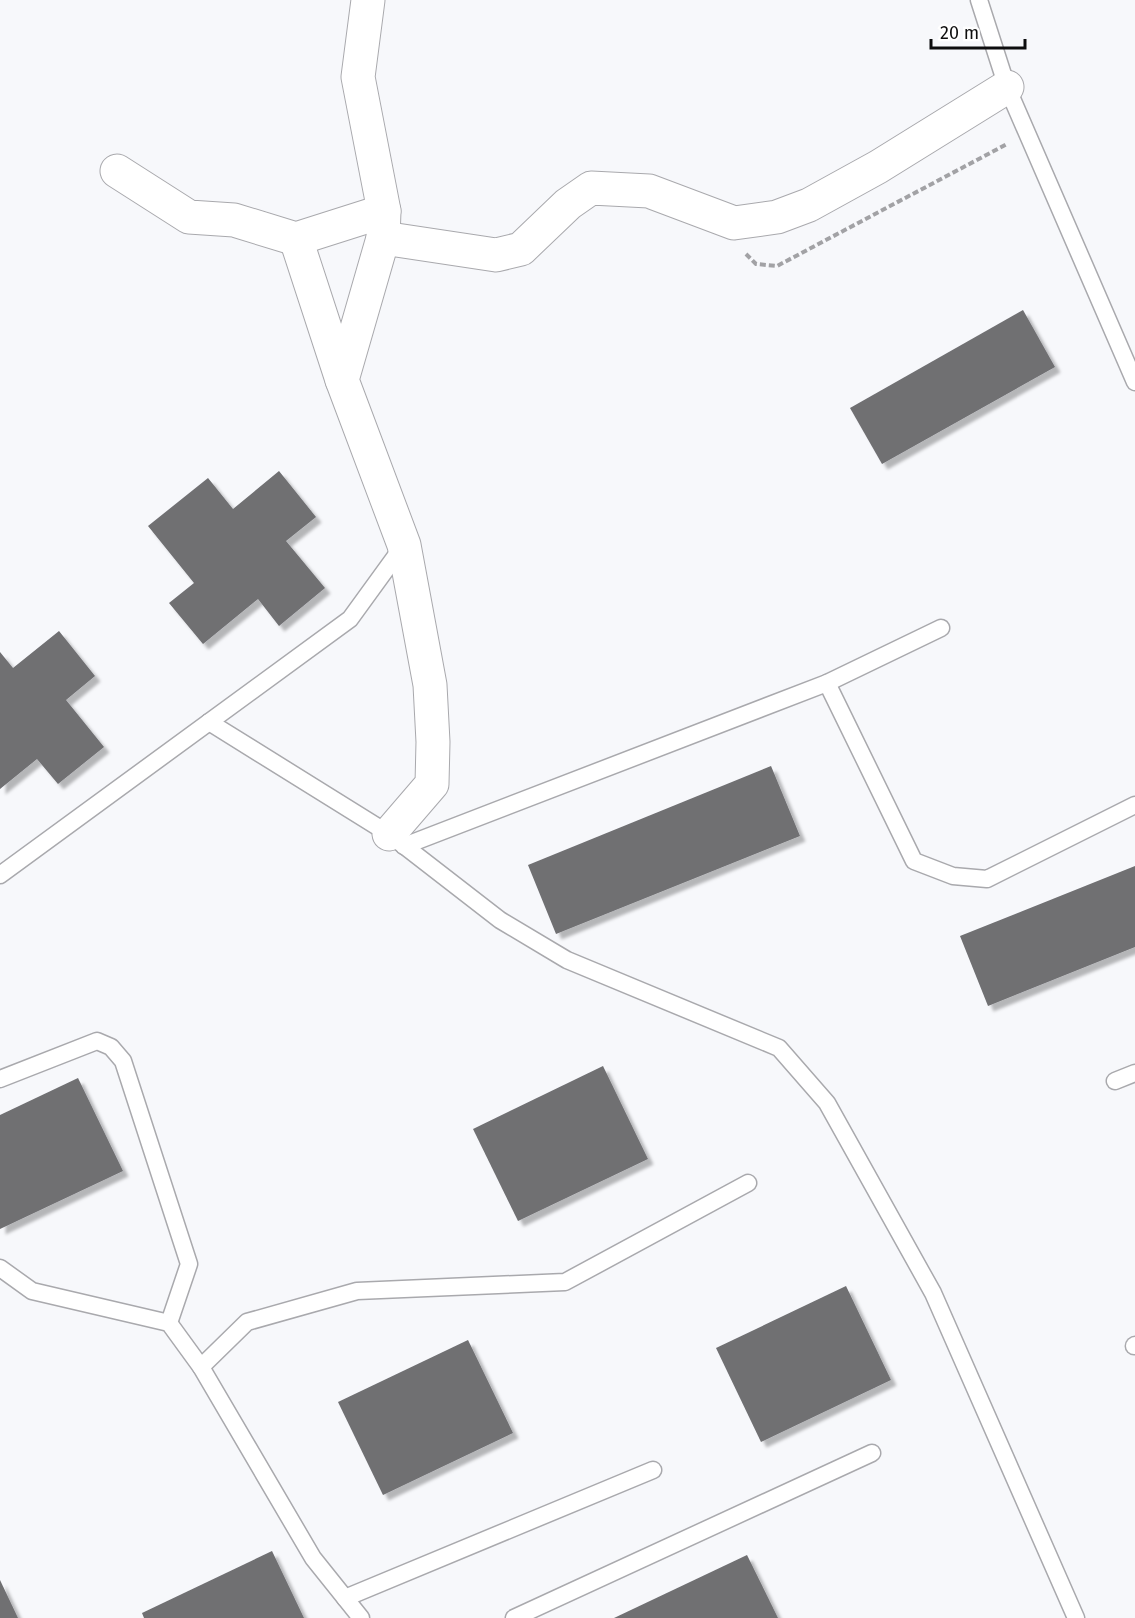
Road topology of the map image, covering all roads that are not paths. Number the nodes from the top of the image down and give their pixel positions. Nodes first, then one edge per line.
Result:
1 (368, 0) edge
2 (979, 0) edge
3 (1007, 87) junction
4 (117, 171) dead end
5 (383, 224) junction
6 (296, 239) junction
7 (342, 380) junction
8 (1135, 382) edge
9 (404, 545) junction
10 (941, 628) dead end
11 (828, 683) junction
12 (209, 722) junction
13 (1135, 805) edge
14 (397, 840) junction
15 (0, 875) edge
16 (1135, 1073) edge
17 (0, 1079) edge
18 (1115, 1081) dead end
19 (748, 1183) dead end
20 (0, 1268) edge
21 (170, 1323) junction
22 (201, 1367) junction
23 (872, 1453) dead end
24 (653, 1470) dead end
25 (345, 1598) junction
26 (517, 1617) edge
27 (361, 1618) edge
28 (1076, 1618) edge

1 - 5 street
2 - 3 lane
3 - 5 street
3 - 8 lane
4 - 6 street
5 - 6 street
5 - 7 street
6 - 7 street
7 - 9 street
9 - 12 lane
9 - 14 street
10 - 11 lane
11 - 13 lane
11 - 14 lane
12 - 14 lane
12 - 15 lane
14 - 28 lane
16 - 18 lane
17 - 21 lane
19 - 22 lane
20 - 21 lane
21 - 22 lane
22 - 25 lane
23 - 26 lane
24 - 25 lane
25 - 27 lane

